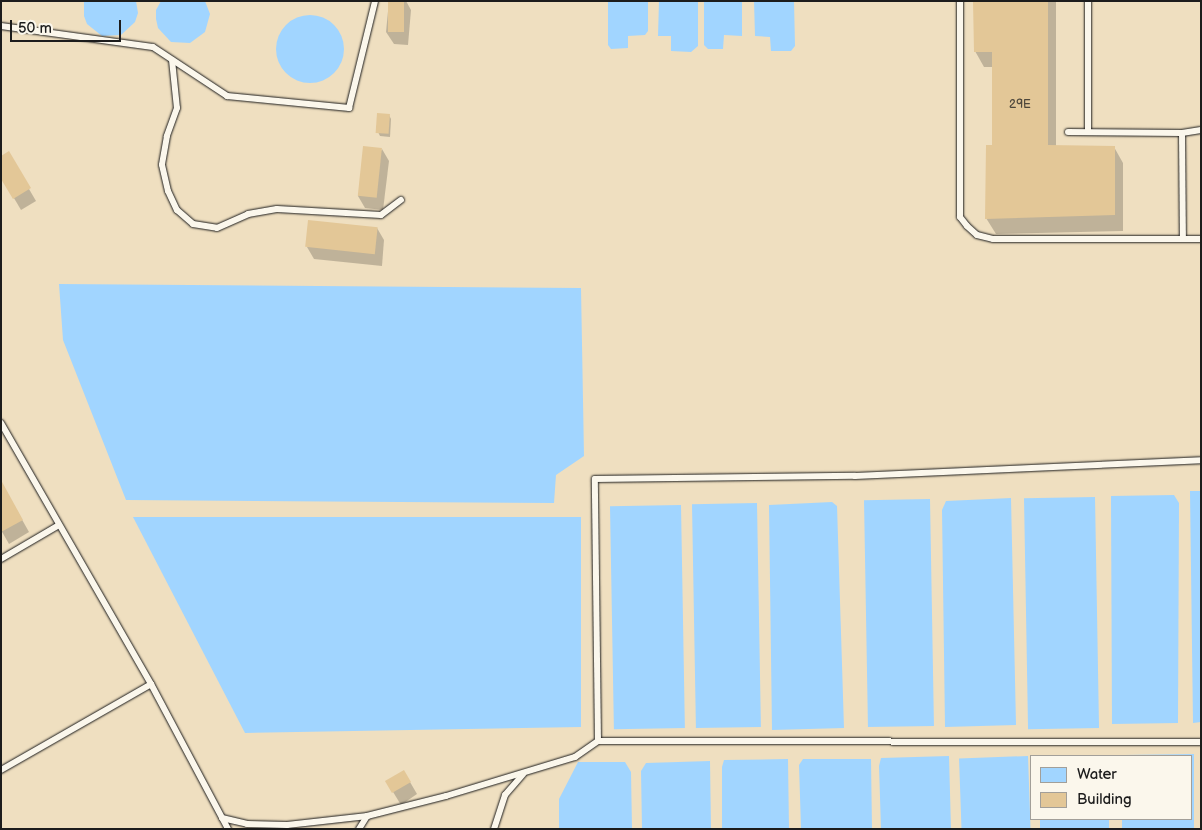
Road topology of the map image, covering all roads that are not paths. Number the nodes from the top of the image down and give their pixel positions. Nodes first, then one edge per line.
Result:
1 (375, 1) edge
2 (960, 1) edge
3 (1088, 1) edge
4 (1, 26) edge
5 (172, 60) junction
6 (1201, 130) edge
7 (1068, 132) dead end
8 (1088, 132) junction
9 (1182, 133) junction
10 (401, 200) dead end
11 (1182, 239) junction
12 (1201, 239) edge
13 (1, 424) edge
14 (1201, 460) edge
15 (59, 525) junction
16 (1, 559) edge
17 (150, 684) junction
18 (598, 741) junction
19 (1201, 742) edge
20 (1, 770) edge
21 (524, 773) junction
22 (367, 816) junction
23 (222, 818) junction
24 (228, 829) edge
25 (359, 829) edge
26 (494, 829) edge

1 - 5 lane
2 - 11 lane
3 - 8 lane
4 - 5 lane
5 - 10 lane
6 - 9 lane
7 - 8 lane
8 - 9 lane
9 - 11 lane
11 - 12 lane
13 - 15 lane
14 - 18 lane
15 - 16 lane
15 - 17 lane
17 - 20 lane
17 - 23 lane
18 - 19 lane
18 - 21 lane
21 - 22 lane
21 - 26 lane
22 - 23 lane
22 - 25 lane
23 - 24 lane

